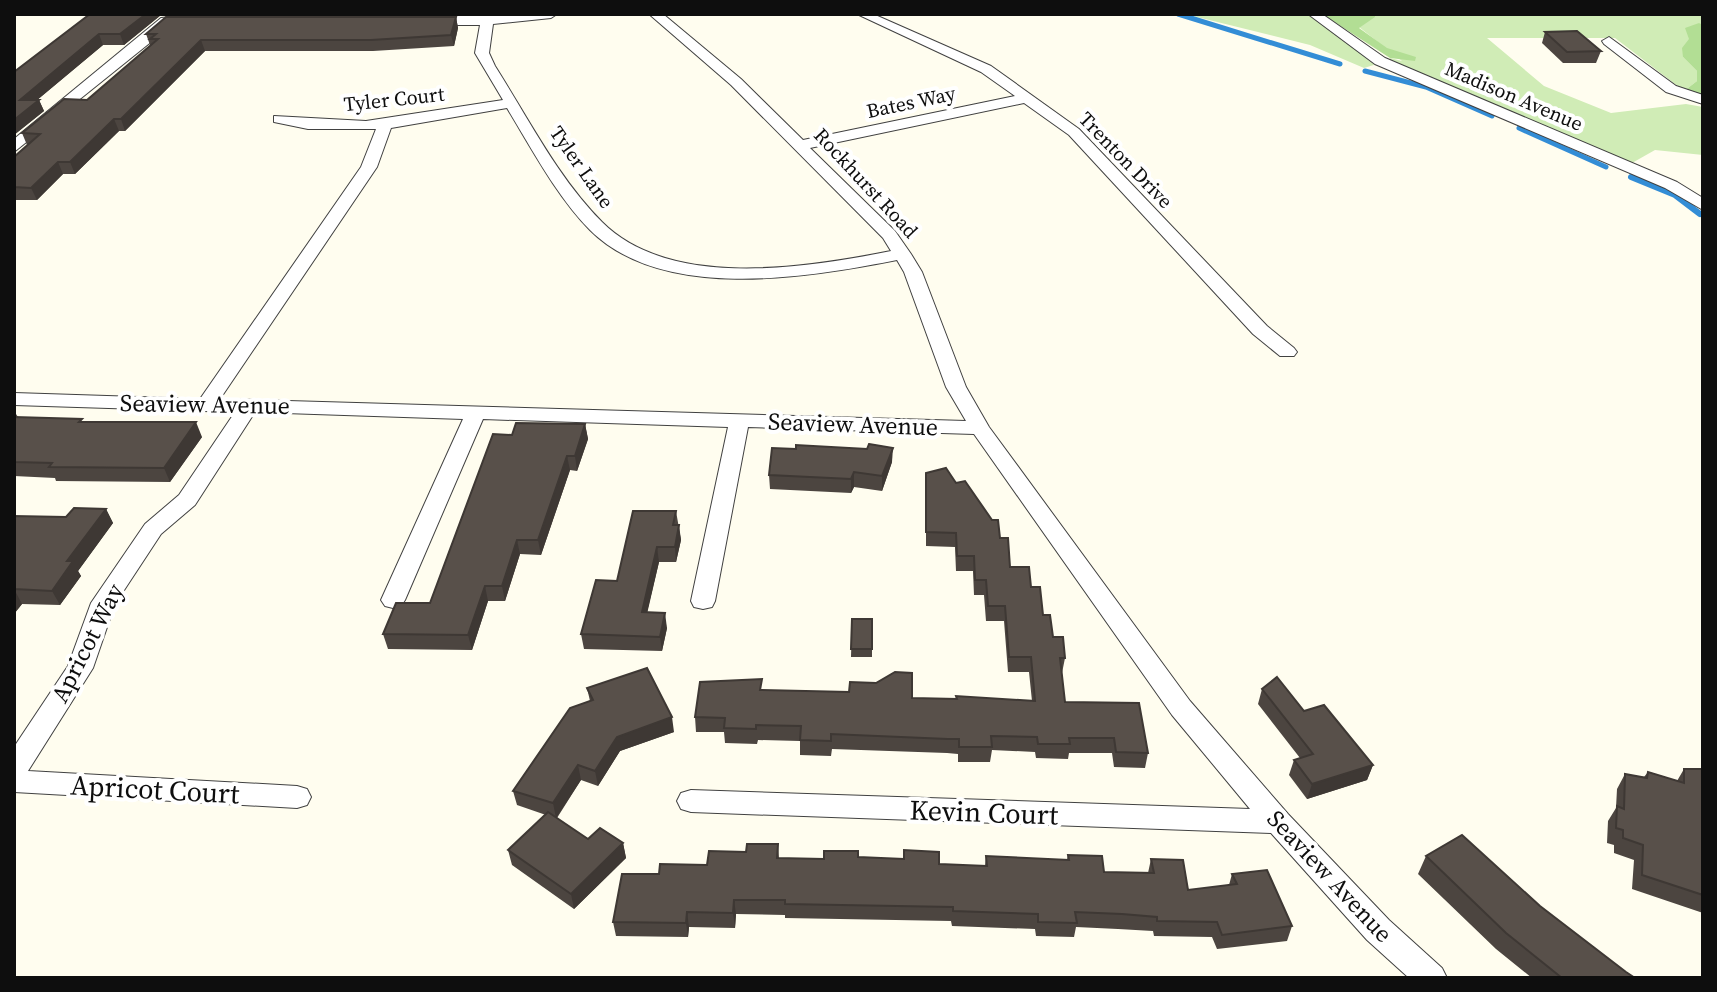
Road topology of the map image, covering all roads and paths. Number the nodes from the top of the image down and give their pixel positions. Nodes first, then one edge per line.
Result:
1 (551, 14) edge
2 (655, 14) edge
3 (863, 14) edge
4 (1314, 14) edge
5 (173, 21) edge
6 (408, 21) edge
7 (487, 21) junction
8 (1609, 41) dead end
9 (1028, 98) junction
10 (1703, 100) edge
11 (512, 103) junction
12 (279, 119) dead end
13 (385, 124) junction
14 (801, 145) junction
15 (14, 147) edge
16 (1703, 205) edge
17 (902, 254) junction
18 (1287, 352) dead end
19 (14, 399) edge
20 (206, 405) junction
21 (249, 406) junction
22 (476, 413) junction
23 (739, 421) junction
24 (980, 428) junction
25 (393, 600) dead end
26 (703, 601) dead end
27 (14, 769) edge
28 (14, 781) edge
29 (297, 797) dead end
30 (691, 801) dead end
31 (1278, 822) junction
32 (1431, 978) edge

1 - 7 street
2 - 14 street, Rockhurst Road
3 - 9 street, Trenton Drive
4 - 16 street, Madison Avenue
5 - 15 street
6 - 7 street
7 - 11 street, Tyler Lane
8 - 10 street
9 - 14 street, Bates Way
9 - 18 street, Trenton Drive
11 - 13 street, Tyler Court
11 - 17 street, Tyler Lane
12 - 13 street, Tyler Court
13 - 20 street
14 - 17 street, Rockhurst Road
17 - 24 street, Rockhurst Road
19 - 20 street, Seaview Avenue
20 - 21 street, Seaview Avenue
21 - 22 street, Seaview Avenue
21 - 27 street, Apricot Way
22 - 23 street, Seaview Avenue
22 - 25 street
23 - 24 street, Seaview Avenue
23 - 26 street
24 - 31 street, Seaview Avenue
28 - 29 street, Apricot Court
30 - 31 street, Kevin Court
31 - 32 street, Seaview Avenue

